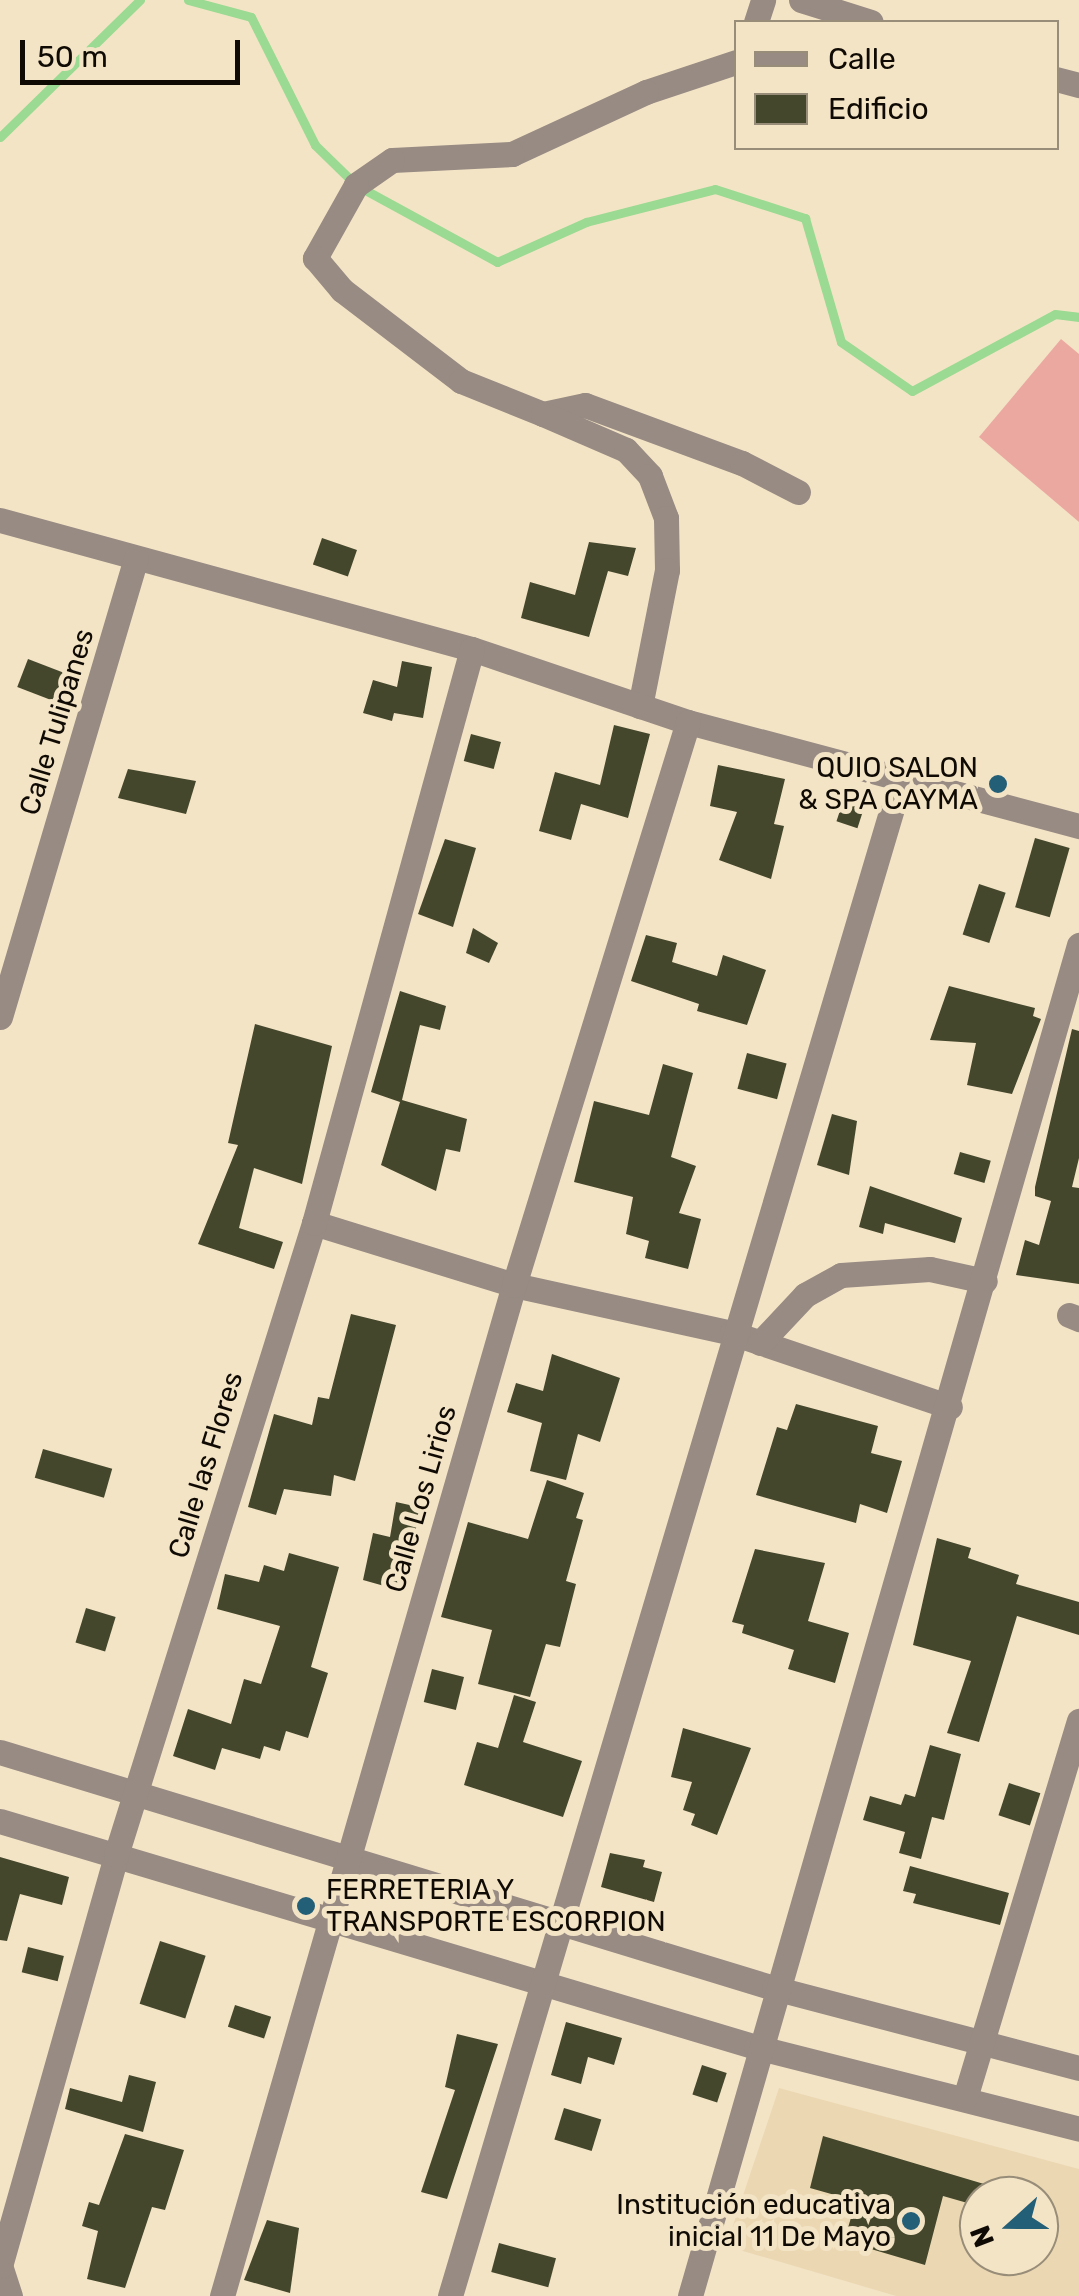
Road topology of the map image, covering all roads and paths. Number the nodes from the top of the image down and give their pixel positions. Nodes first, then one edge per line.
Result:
1 (800, 0) edge
2 (865, 20) edge
3 (734, 63) edge
4 (543, 414) junction
5 (798, 492) dead end
6 (0, 520) edge
7 (136, 559) junction
8 (472, 649) junction
9 (640, 706) junction
10 (688, 722) junction
11 (902, 775) junction
12 (1079, 826) edge
13 (1079, 945) edge
14 (0, 1017) edge
15 (314, 1223) junction
16 (985, 1282) junction
17 (514, 1286) junction
18 (732, 1333) junction
19 (760, 1343) junction
20 (950, 1406) junction
21 (1079, 1721) edge
22 (0, 1752) edge
23 (135, 1792) junction
24 (0, 1821) edge
25 (116, 1855) junction
26 (348, 1858) junction
27 (331, 1918) junction
28 (556, 1920) junction
29 (539, 1979) junction
30 (774, 1988) junction
31 (982, 2040) junction
32 (756, 2047) junction
33 (1079, 2068) edge
34 (966, 2098) junction
35 (1079, 2129) edge
36 (10, 2296) edge
37 (222, 2296) edge
38 (450, 2296) edge
39 (690, 2296) edge

1 - 2 street
3 - 4 street
4 - 5 street
4 - 9 street
6 - 7 street
7 - 8 street
7 - 14 street, Calle Tulipanes
8 - 9 street
8 - 15 street, Calle las Flores
9 - 10 street
10 - 11 street
10 - 17 street, Calle Los Lirios
11 - 12 street
11 - 18 street
13 - 16 street
15 - 17 street
15 - 23 street, Calle las Flores
16 - 19 street
16 - 20 street
17 - 18 street
17 - 26 street, Calle Los Lirios
18 - 19 street
18 - 28 street
19 - 20 street
20 - 30 street
21 - 31 street
22 - 23 street
23 - 25 street, Calle las Flores
23 - 26 street
24 - 25 street
25 - 27 street
25 - 36 street, Calle las Flores
26 - 27 street, Calle Los Lirios
26 - 28 street
27 - 29 street
27 - 37 street, Calle Los Lirios
28 - 29 street
28 - 30 street
29 - 32 street
29 - 38 street
30 - 31 street
30 - 32 street
31 - 33 street
31 - 34 street
32 - 34 street
32 - 39 street
34 - 35 street

